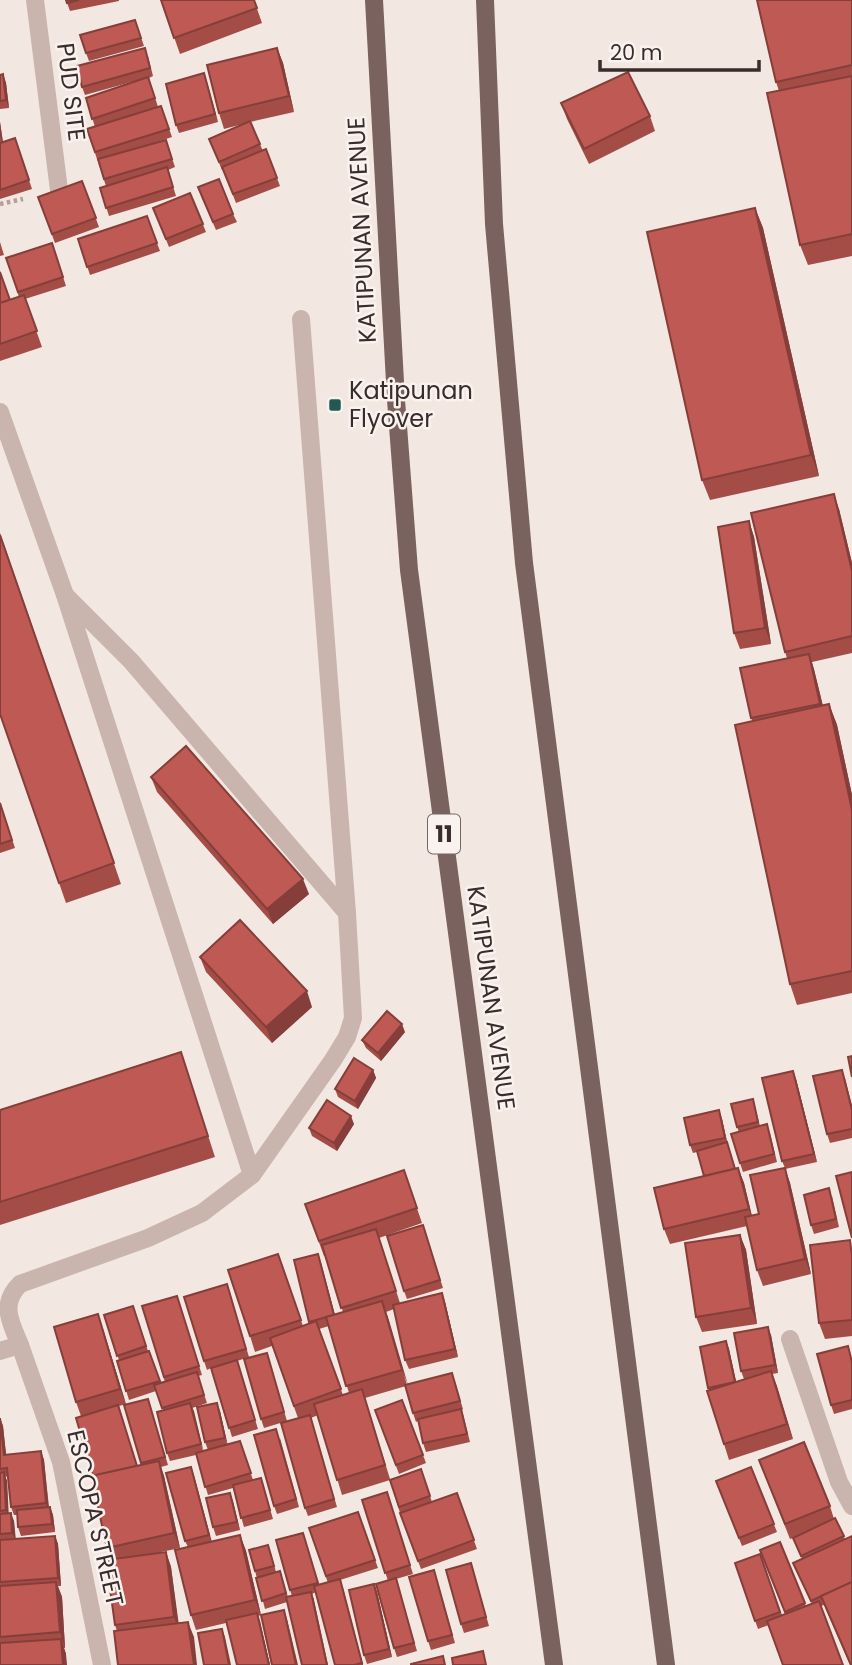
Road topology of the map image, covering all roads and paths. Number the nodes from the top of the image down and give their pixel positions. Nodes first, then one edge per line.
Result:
1 (35, 0) edge
2 (374, 0) edge
3 (485, 0) edge
4 (58, 190) edge
5 (301, 319) dead end
6 (0, 412) edge
7 (65, 595) junction
8 (348, 913) junction
9 (252, 1175) junction
10 (790, 1339) dead end
11 (20, 1345) junction
12 (0, 1351) edge
13 (852, 1506) edge
14 (102, 1665) edge
15 (554, 1665) edge
16 (666, 1665) edge

1 - 4 street, PUD SITE
2 - 15 main road, KATIPUNAN AVENUE / 11
3 - 16 main road
5 - 8 street
6 - 7 street
7 - 8 street
7 - 9 street
8 - 9 street
9 - 11 street, ESCOPA STREET
10 - 13 street
11 - 12 street
11 - 14 street, ESCOPA STREET

